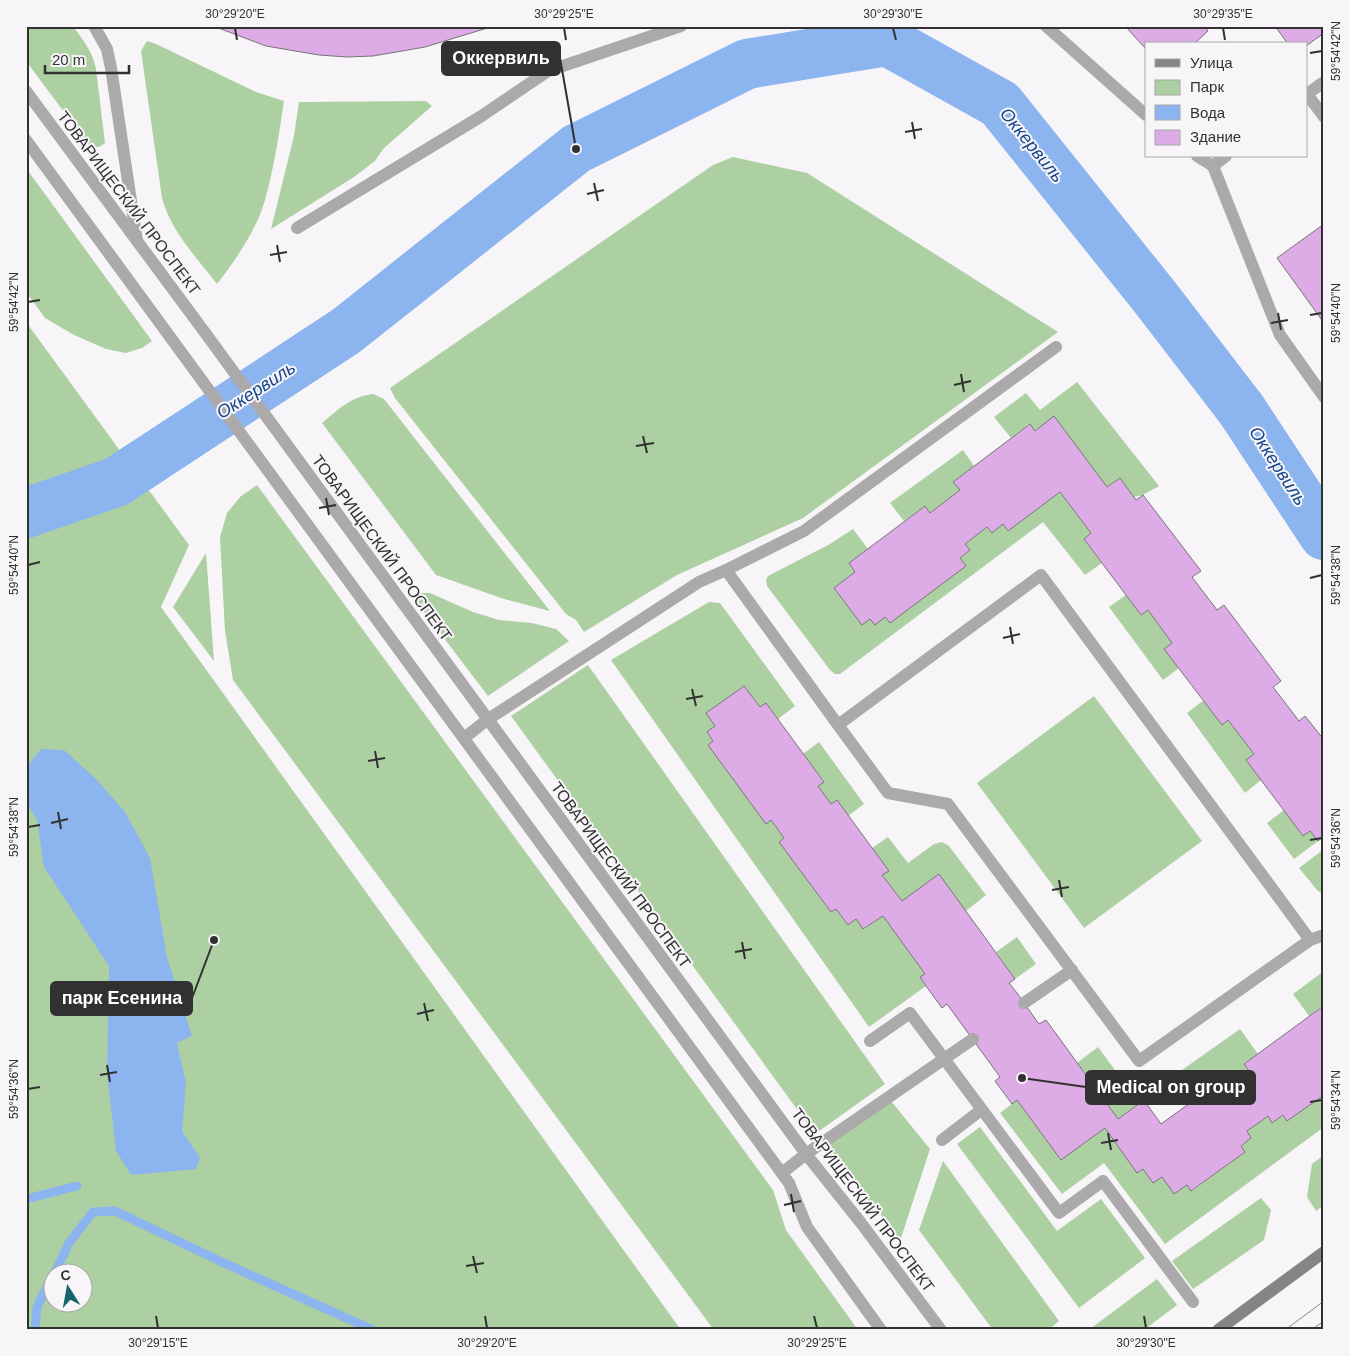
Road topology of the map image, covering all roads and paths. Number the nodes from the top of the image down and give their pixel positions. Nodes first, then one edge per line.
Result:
1 (94, 26) edge
2 (681, 26) edge
3 (1046, 26) edge
4 (1324, 82) edge
5 (26, 91) edge
6 (1308, 94) edge
7 (1308, 96) edge
8 (1145, 114) edge
9 (1324, 117) edge
10 (26, 140) edge
11 (1200, 158) edge
12 (1223, 158) edge
13 (1213, 166) junction
14 (297, 228) dead end
15 (137, 241) junction
16 (1056, 347) dead end
17 (1324, 397) edge
18 (726, 570) junction
19 (487, 720) junction
20 (838, 726) junction
21 (464, 738) junction
22 (1324, 935) edge
23 (1310, 940) junction
24 (1072, 970) junction
25 (1024, 1003) dead end
26 (973, 1039) dead end
27 (870, 1041) dead end
28 (944, 1060) junction
29 (981, 1110) junction
30 (942, 1140) dead end
31 (806, 1154) junction
32 (782, 1173) junction
33 (1324, 1252) edge
34 (1193, 1302) dead end
35 (881, 1330) edge
36 (941, 1330) edge
37 (1218, 1330) edge

1 - 15 street
2 - 14 street
3 - 8 street
4 - 6 street
5 - 15 street, ТОВАРИЩЕСКИЙ ПРОСПЕКТ
7 - 9 street
10 - 21 street
11 - 13 street
12 - 13 street
13 - 17 street
15 - 19 street, ТОВАРИЩЕСКИЙ ПРОСПЕКТ
16 - 18 street
18 - 19 street
18 - 20 street
19 - 21 street
19 - 31 street, ТОВАРИЩЕСКИЙ ПРОСПЕКТ
20 - 23 street
20 - 24 street
21 - 32 street
22 - 23 street
23 - 24 street
24 - 25 street
26 - 28 street
27 - 28 street
28 - 29 street
28 - 31 street
29 - 30 street
29 - 34 street
31 - 32 street
31 - 36 street, ТОВАРИЩЕСКИЙ ПРОСПЕКТ
32 - 35 street
33 - 37 main road

